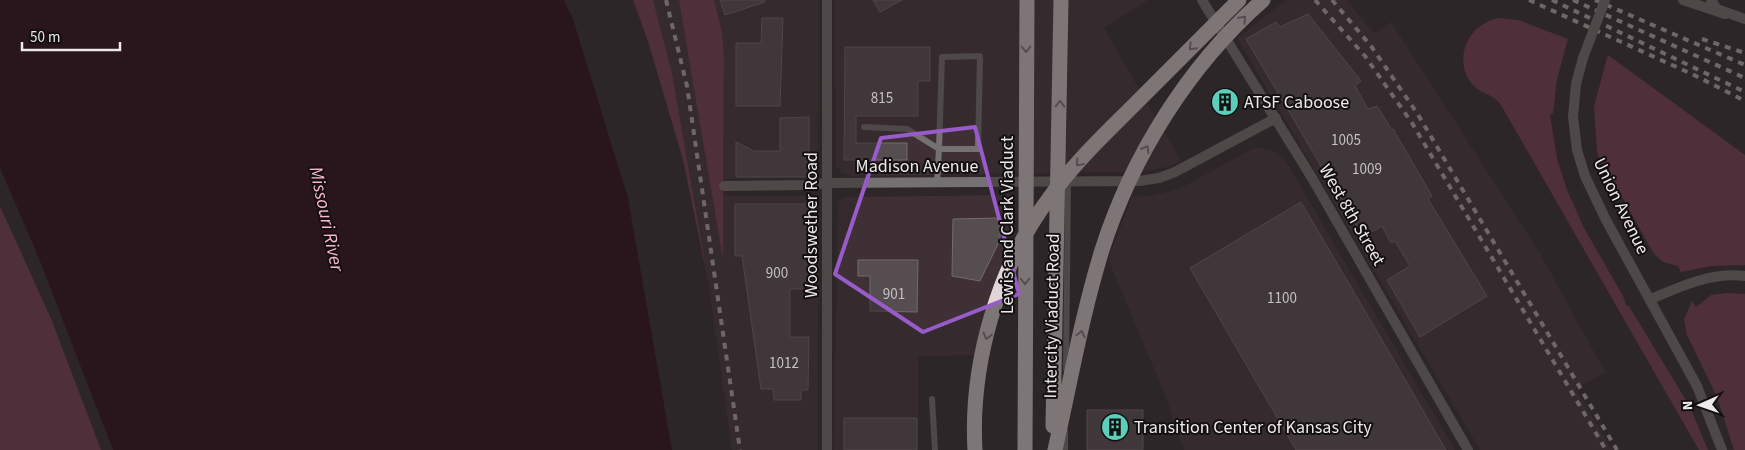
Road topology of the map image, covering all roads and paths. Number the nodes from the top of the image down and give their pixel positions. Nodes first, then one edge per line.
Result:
1 (827, 0) edge
2 (1027, 0) edge
3 (1061, 0) edge
4 (1202, 0) edge
5 (1239, 0) edge
6 (1263, 0) edge
7 (1605, 0) edge
8 (1683, 0) edge
9 (1711, 0) edge
10 (1724, 14) junction
11 (1745, 19) edge
12 (1276, 118) junction
13 (864, 127) dead end
14 (939, 149) junction
15 (1068, 182) junction
16 (827, 183) junction
17 (937, 183) junction
18 (724, 186) dead end
19 (1745, 276) edge
20 (1651, 299) junction
21 (932, 399) dead end
22 (827, 450) edge
23 (935, 450) edge
24 (975, 450) edge
25 (1025, 450) edge
26 (1054, 450) edge
27 (1065, 450) edge
28 (1468, 450) edge
29 (1722, 450) edge

1 - 16 street, Woodswether Road
2 -> 25 highway, Lewis and Clark Viaduct, bridge
26 -> 3 highway, bridge
4 - 12 street, West 8th Street
5 -> 24 highway, bridge
26 -> 6 highway, bridge
7 - 20 street, Union Avenue, bridge
8 - 10 street
9 - 10 street
10 - 11 street
12 - 15 street, Madison Avenue
12 - 28 street, West 8th Street
13 - 14 lane
14 - 14 lane
14 - 17 lane
15 - 17 street, Madison Avenue
15 - 27 lane, Intercity Viaduct Road
16 - 17 street, Madison Avenue
16 - 18 street, Madison Avenue
16 - 22 street, Woodswether Road
19 - 20 street
20 - 29 street, Union Avenue
21 - 23 lane

